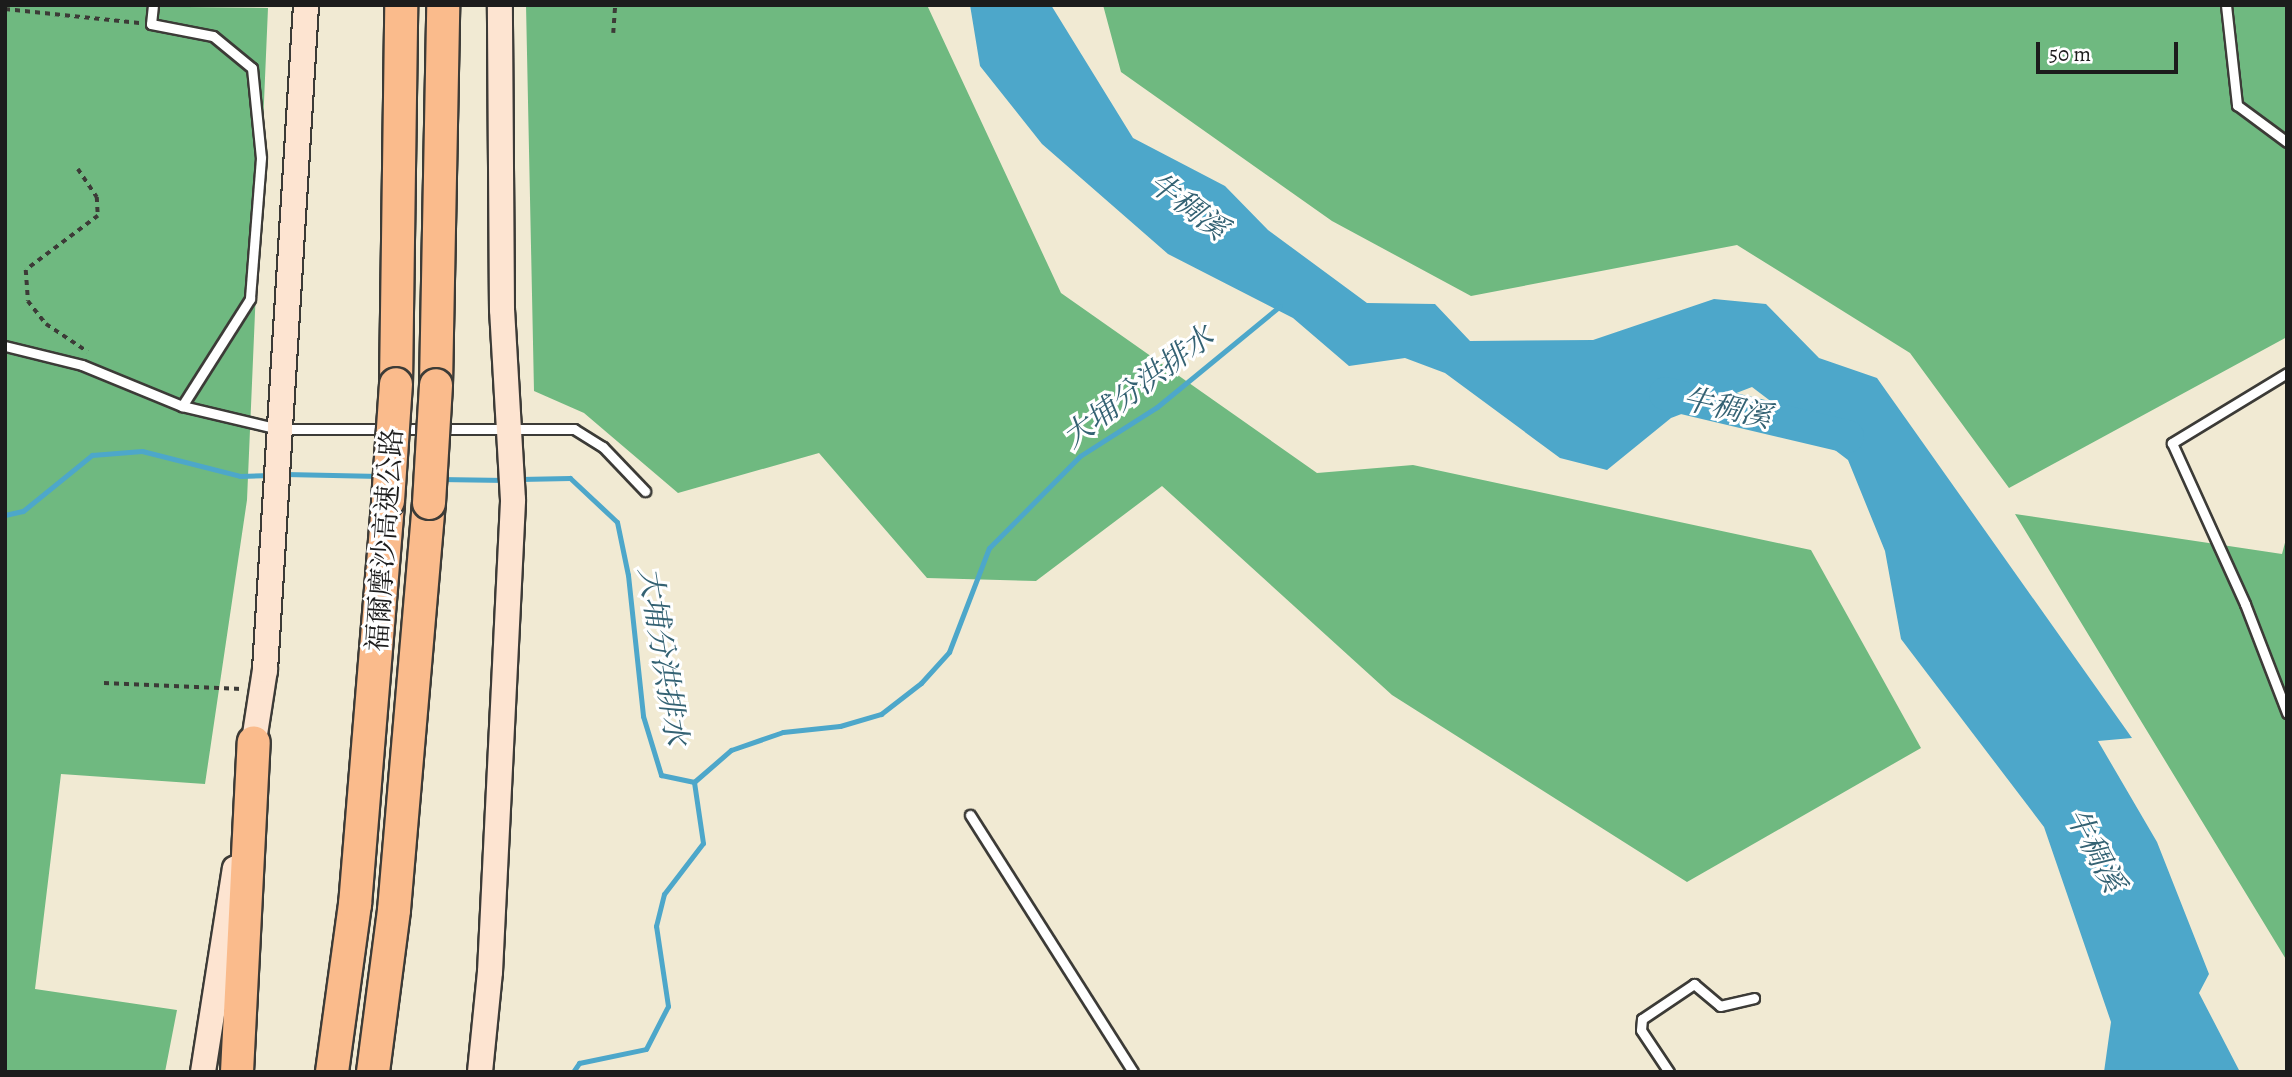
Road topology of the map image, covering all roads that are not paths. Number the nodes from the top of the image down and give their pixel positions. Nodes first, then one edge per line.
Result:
1 (153, 5) edge
2 (306, 5) edge
3 (401, 5) edge
4 (443, 5) edge
5 (499, 5) edge
6 (2226, 5) edge
7 (2287, 142) edge
8 (5, 346) edge
9 (2287, 373) edge
10 (182, 406) junction
11 (509, 425) junction
12 (279, 429) junction
13 (645, 491) dead end
14 (2287, 713) edge
15 (254, 742) junction
16 (970, 815) dead end
17 (1754, 998) dead end
18 (203, 1072) edge
19 (237, 1072) edge
20 (332, 1072) edge
21 (373, 1072) edge
22 (481, 1072) edge
23 (1133, 1072) edge
24 (1669, 1072) edge

1 - 10 lane
2 - 12 street
3 - 20 highway, 福爾摩沙高速公路, bridge
4 - 21 highway, 福爾摩沙高速公路, bridge
5 - 11 street
6 - 7 lane
8 - 10 lane
9 - 14 lane
10 - 12 lane
11 - 12 lane
11 - 13 lane
11 - 22 street
12 - 15 street
15 - 18 street
15 - 19 highway
16 - 23 lane
17 - 24 lane

